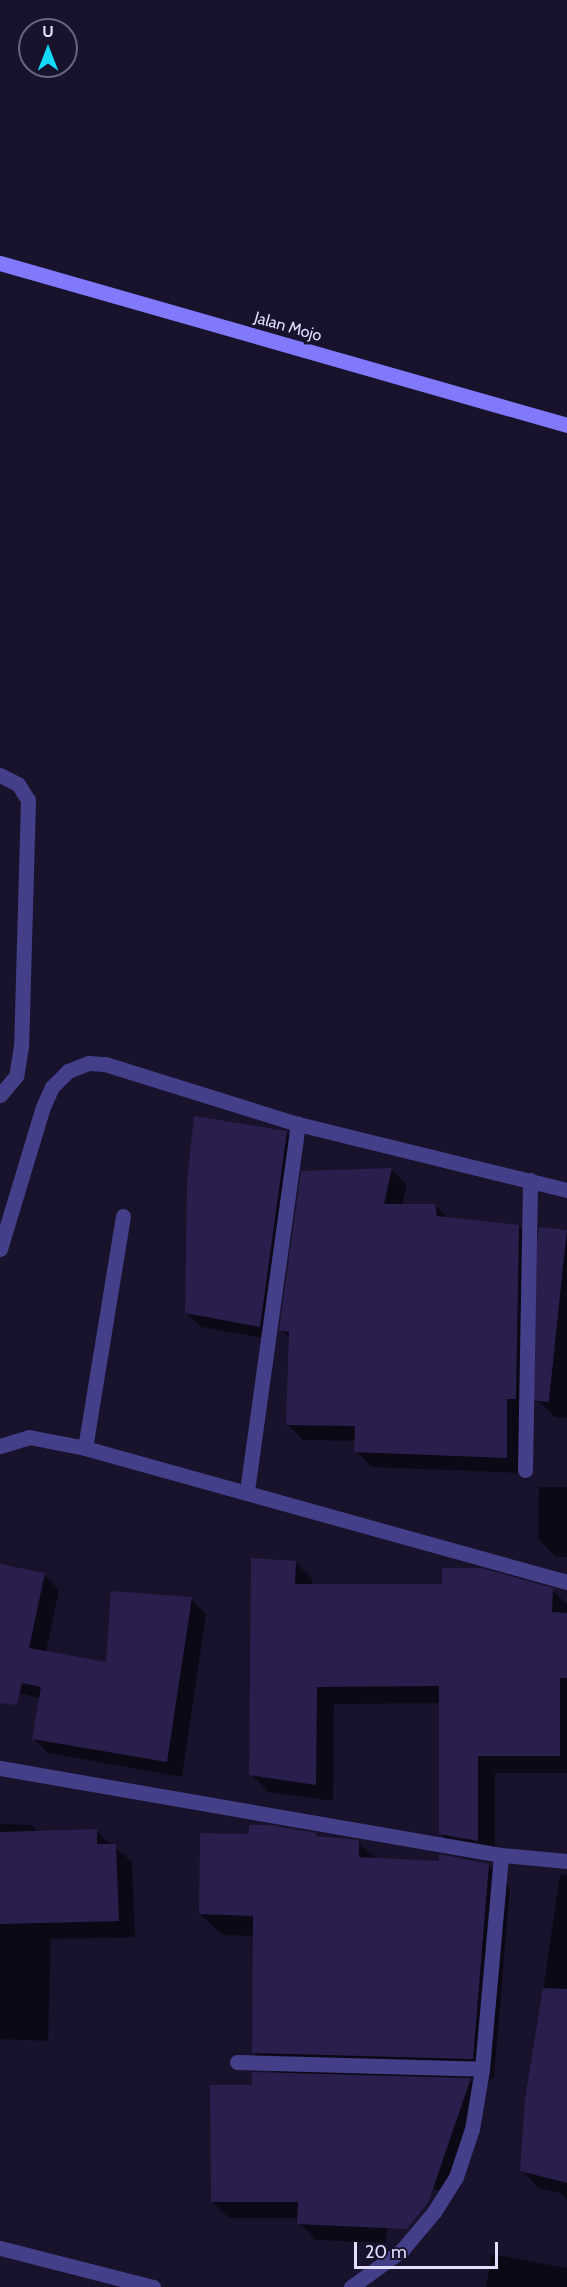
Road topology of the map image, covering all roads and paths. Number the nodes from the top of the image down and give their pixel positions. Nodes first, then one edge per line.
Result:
1 (0, 263) edge
2 (567, 425) edge
3 (0, 775) edge
4 (0, 1095) edge
5 (298, 1124) junction
6 (531, 1180) junction
7 (567, 1190) edge
8 (123, 1216) dead end
9 (0, 1249) edge
10 (0, 1446) edge
11 (86, 1448) junction
12 (525, 1470) dead end
13 (247, 1491) junction
14 (567, 1582) edge
15 (0, 1768) edge
16 (501, 1855) junction
17 (567, 1862) edge
18 (237, 2062) dead end
19 (482, 2068) junction
20 (0, 2248) edge
21 (153, 2287) edge
22 (351, 2287) edge

1 - 2 street, Jalan Mojo
3 - 4 street
5 - 6 street
5 - 9 street
5 - 13 street
6 - 7 street
6 - 12 street
8 - 11 street
10 - 11 street
11 - 13 street
13 - 14 street
15 - 16 street
16 - 17 street
16 - 19 street
18 - 19 street
19 - 22 street
20 - 21 street

